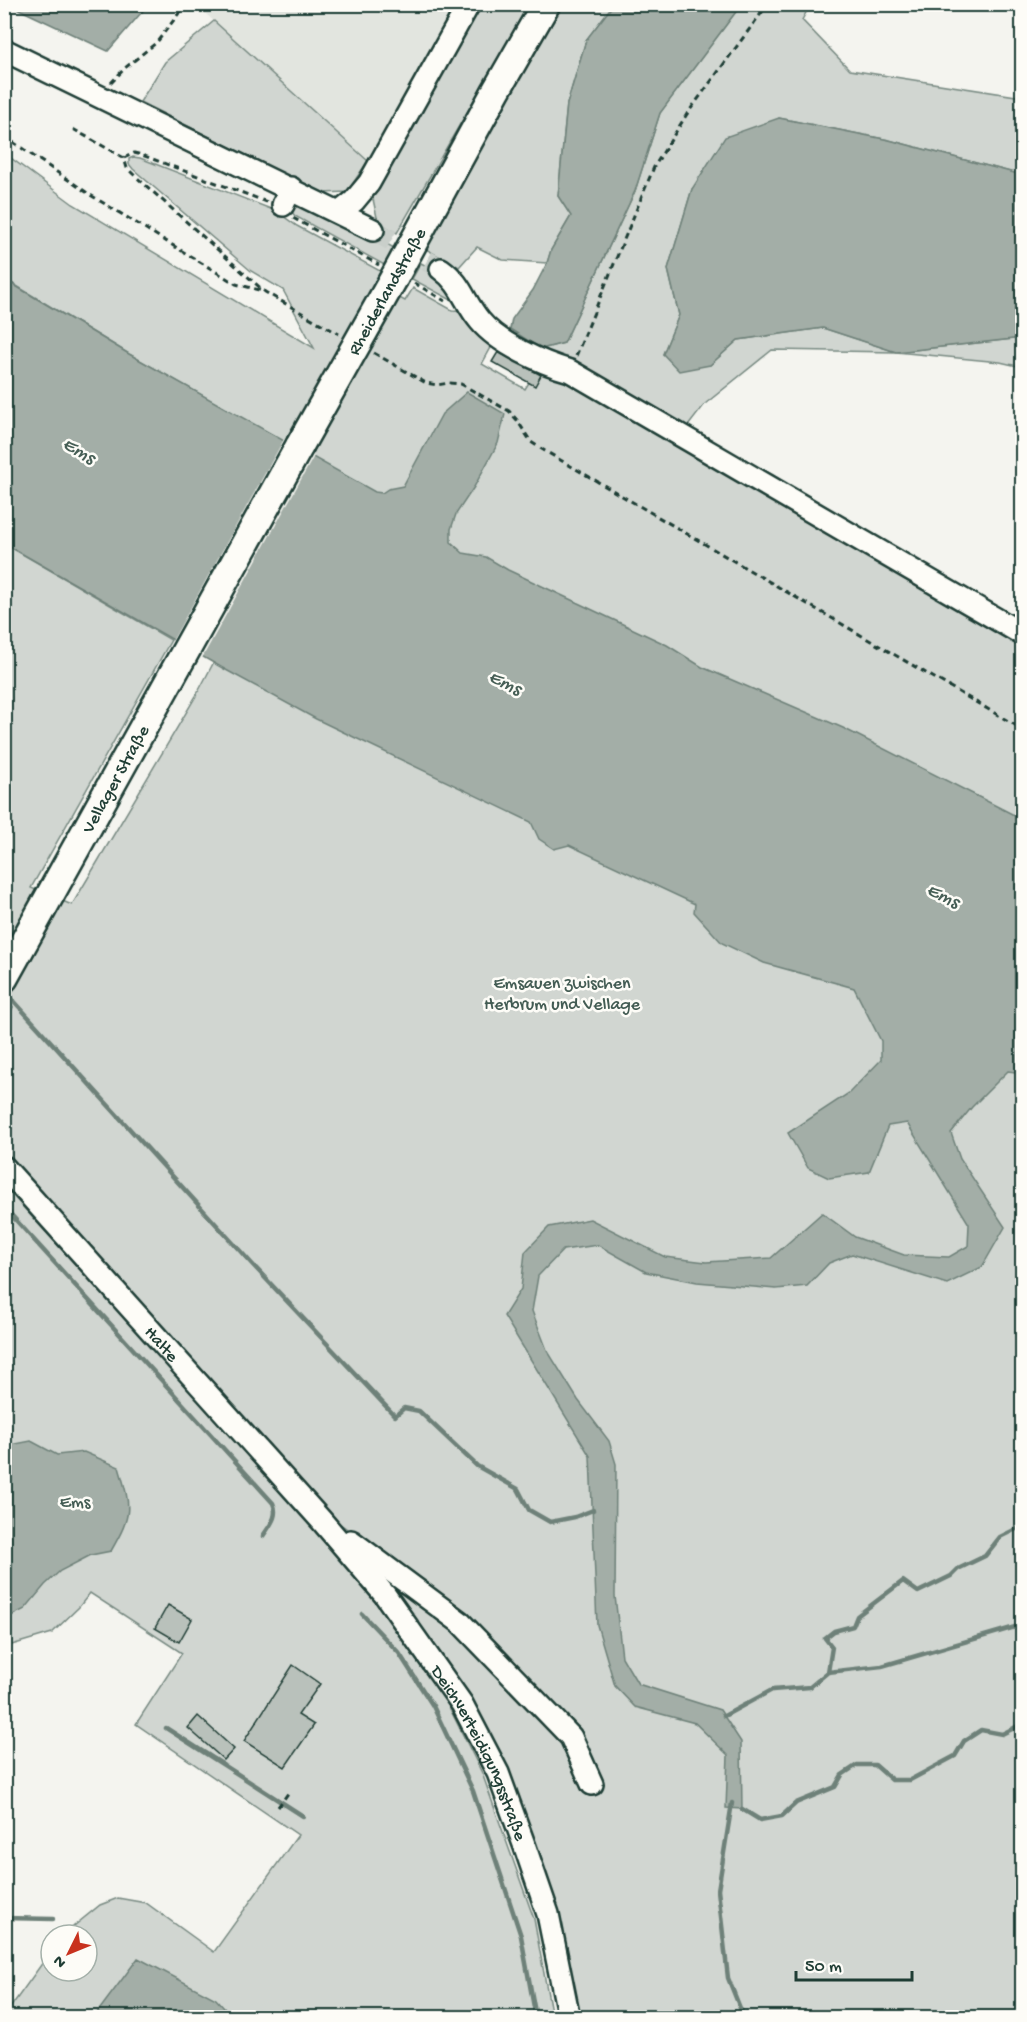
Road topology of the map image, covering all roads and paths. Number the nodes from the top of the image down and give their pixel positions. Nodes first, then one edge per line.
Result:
1 (186, 4) edge
2 (469, 4) edge
3 (546, 4) edge
4 (768, 4) edge
5 (4, 50) edge
6 (99, 96) junction
7 (74, 129) dead end
8 (4, 136) edge
9 (124, 158) junction
10 (287, 197) junction
11 (340, 213) junction
12 (373, 230) tunnel mouth
13 (441, 268) tunnel mouth
14 (391, 273) junction
15 (265, 292) junction
16 (469, 303) junction
17 (345, 337) dead end
18 (366, 349) dead end
19 (570, 371) junction
20 (227, 579) joint
21 (1023, 634) edge
22 (1023, 729) edge
23 (4, 978) edge
24 (4, 1167) edge
25 (321, 1520) junction
26 (592, 1784) dead end
27 (289, 1792) dead end
28 (278, 1807) dead end
29 (569, 2018) edge

1 - 6 path
2 - 11 street
3 - 14 main road, Rheiderlandstraße
4 - 19 path
5 - 6 street
6 - 10 street
7 - 9 path
8 - 15 path
9 - 10 path
9 - 15 path
10 - 11 street
10 - 14 path
11 - 12 street
13 - 16 street
14 - 16 path
14 - 20 main road, Rheiderlandstraße, bridge
15 - 17 path
16 - 19 street
18 - 22 path
19 - 21 street
20 - 23 main road, Vellager Straße
24 - 25 street, Halte
25 - 26 street
25 - 29 street, Deichverteidigungsstraße
27 - 28 path

